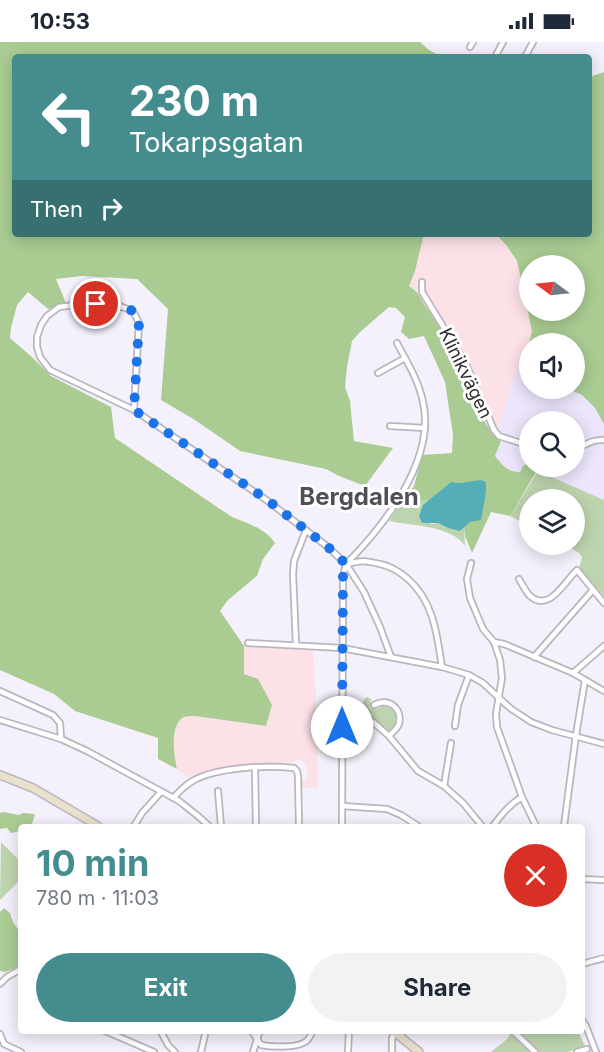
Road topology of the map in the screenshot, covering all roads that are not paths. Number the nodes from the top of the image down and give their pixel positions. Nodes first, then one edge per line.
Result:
1 (422, 282) dead end
2 (397, 343) dead end
3 (405, 358) junction
4 (378, 373) dead end
5 (134, 410) junction
6 (390, 426) dead end
7 (425, 428) junction
8 (604, 440) edge
9 (519, 442) edge
10 (585, 445) edge
11 (306, 530) junction
12 (471, 563) dead end
13 (346, 564) junction
14 (519, 579) dead end
15 (593, 590) junction
16 (604, 603) edge
17 (494, 642) junction
18 (248, 643) dead end
19 (296, 645) junction
20 (604, 646) edge
21 (342, 648) junction
22 (391, 657) junction
23 (534, 657) junction
24 (442, 667) junction
25 (573, 673) junction
26 (469, 675) junction
27 (585, 680) junction
28 (0, 691) edge
29 (604, 691) edge
30 (499, 698) junction
31 (374, 705) dead end
32 (342, 707) junction
33 (0, 720) edge
34 (454, 726) dead end
35 (576, 735) junction
36 (389, 736) junction
37 (61, 739) junction
38 (451, 743) dead end
39 (604, 744) edge
40 (255, 768) junction
41 (0, 775) edge
42 (444, 786) junction
43 (218, 791) dead end
44 (161, 792) junction
45 (522, 797) junction
46 (173, 798) junction
47 (342, 806) junction
48 (95, 824) edge
49 (135, 824) edge
50 (207, 824) edge
51 (221, 824) edge
52 (256, 824) edge
53 (299, 824) edge
54 (342, 824) edge
55 (415, 824) edge
56 (480, 824) edge
57 (494, 824) edge
58 (535, 824) edge
59 (564, 824) edge
60 (585, 879) edge
61 (604, 880) edge
62 (604, 958) edge
63 (585, 963) edge
64 (18, 971) edge
65 (0, 984) edge
66 (585, 1024) edge
67 (0, 1034) edge
68 (112, 1034) edge
69 (162, 1034) edge
70 (205, 1034) edge
71 (253, 1034) edge
72 (259, 1034) edge
73 (310, 1034) edge
74 (349, 1034) edge
75 (393, 1034) edge
76 (396, 1034) edge
77 (516, 1034) edge
78 (257, 1040) junction
79 (586, 1049) dead end
80 (21, 1052) edge
81 (154, 1052) edge
82 (174, 1052) edge
83 (201, 1052) edge
84 (253, 1052) edge
85 (348, 1052) edge
86 (393, 1052) edge
87 (419, 1052) edge
88 (534, 1052) edge
89 (577, 1052) edge
90 (596, 1052) edge

1 - 9 street, Klinikvägen
2 - 3 street
3 - 4 street
3 - 7 street
5 - 5 street
5 - 11 street
6 - 7 street
7 - 13 street
8 - 10 street
11 - 13 street
11 - 19 street
12 - 17 street
13 - 21 street
13 - 22 street
13 - 24 street
14 - 15 street
15 - 16 street
15 - 23 street
17 - 23 street
17 - 30 street
18 - 19 street
19 - 21 street
20 - 25 street
21 - 22 street
21 - 32 street
22 - 24 street
23 - 25 street
24 - 26 street
25 - 27 street
26 - 30 street
26 - 34 street
27 - 29 street
27 - 35 street
28 - 37 street
30 - 35 street
30 - 45 street
31 - 36 street
32 - 36 street
32 - 47 street
33 - 37 street
35 - 39 street
35 - 59 street
36 - 42 street
37 - 44 street
38 - 42 street
40 - 46 street
40 - 52 street
40 - 53 street
41 - 48 street
42 - 56 street
43 - 51 street
44 - 46 street
44 - 49 street
45 - 57 street
45 - 58 street
46 - 50 street
47 - 54 street
47 - 55 street
60 - 61 street
62 - 63 street
64 - 65 street
66 - 90 street
67 - 80 street
68 - 81 street
69 - 82 street
70 - 83 street
71 - 78 street
72 - 78 street
73 - 78 street
74 - 85 street
75 - 86 street
76 - 87 street
77 - 88 street
78 - 84 street
79 - 89 street

